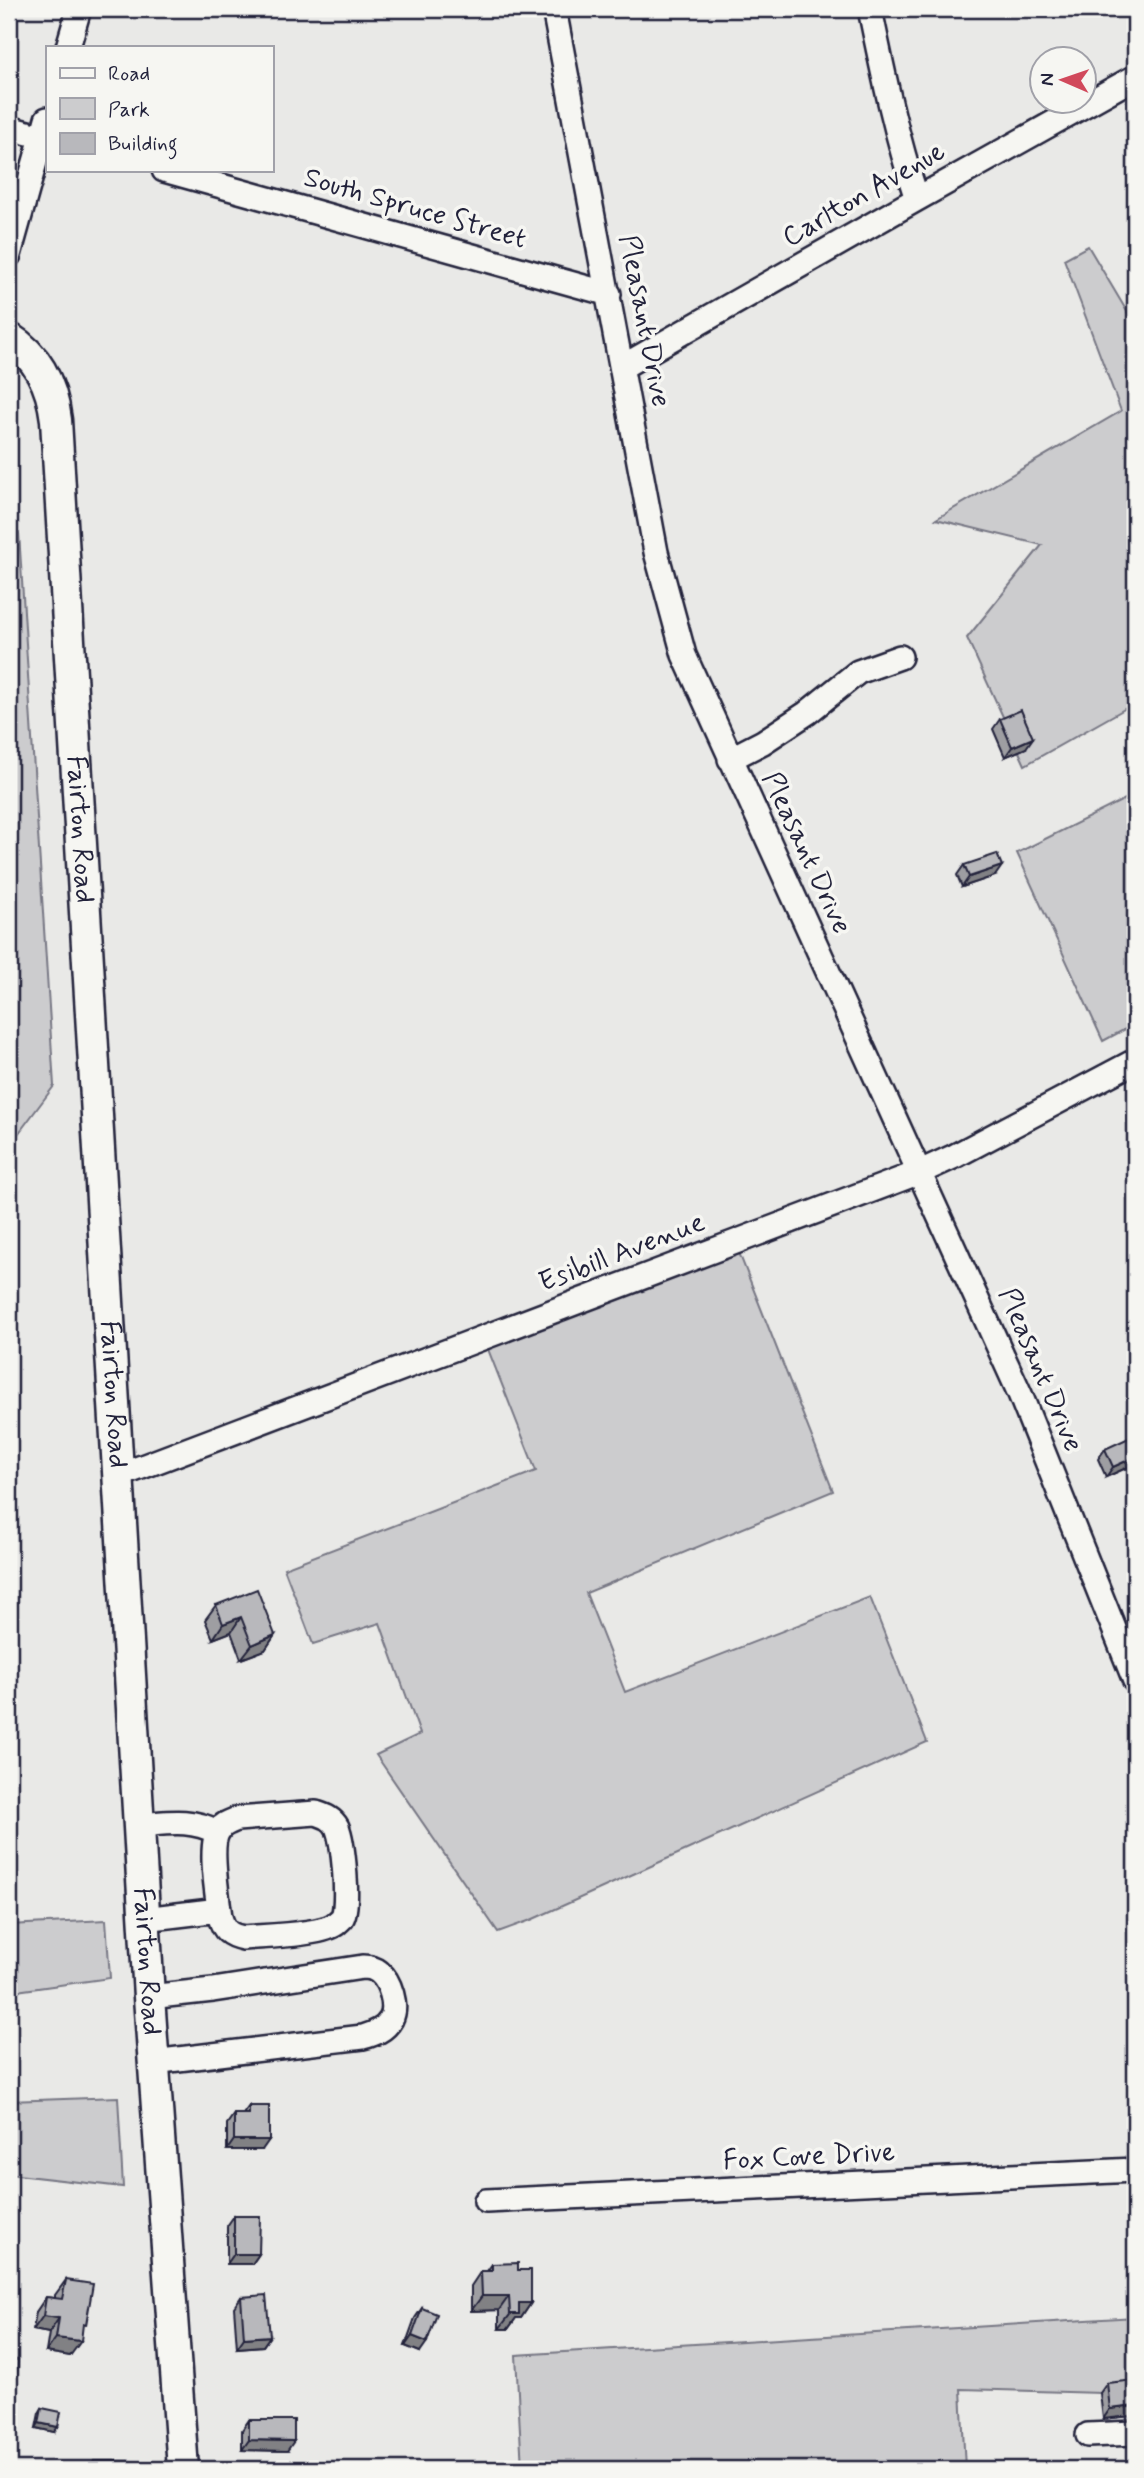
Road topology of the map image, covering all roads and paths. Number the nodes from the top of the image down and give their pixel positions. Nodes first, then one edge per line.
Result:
1 (79, 9) edge
2 (554, 9) edge
3 (870, 9) edge
4 (68, 46) edge
5 (1135, 77) edge
6 (9, 128) edge
7 (46, 131) edge
8 (171, 172) edge
9 (916, 199) junction
10 (9, 255) edge
11 (609, 295) junction
12 (9, 338) edge
13 (622, 367) junction
14 (900, 657) dead end
15 (730, 759) junction
16 (1135, 1061) edge
17 (920, 1172) junction
18 (118, 1476) junction
19 (1135, 1681) edge
20 (139, 1825) junction
21 (217, 1832) junction
22 (219, 1910) junction
23 (144, 1919) junction
24 (149, 1997) junction
25 (153, 2062) junction
26 (1135, 2170) edge
27 (486, 2201) dead end
28 (1135, 2433) edge
29 (1088, 2435) dead end
30 (183, 2469) edge

1 - 4 street
2 - 11 street, Pleasant Drive
3 - 9 street
5 - 9 street, Carlton Avenue
6 - 7 street
7 - 10 street
8 - 11 street, South Spruce Street
9 - 13 street, Carlton Avenue
11 - 13 street, Pleasant Drive
12 - 18 main road, Fairton Road
13 - 15 street, Pleasant Drive
14 - 15 street
15 - 17 street, Pleasant Drive
16 - 17 street, Esibill Avenue
17 - 18 street, Esibill Avenue
17 - 19 street, Pleasant Drive
18 - 20 main road, Fairton Road
20 - 21 street
20 - 23 main road, Fairton Road
21 - 22 street
21 - 22 street
22 - 23 street
23 - 24 main road, Fairton Road
24 - 25 main road, Fairton Road
24 - 25 street
25 - 30 main road, Fairton Road
26 - 27 street, Fox Cove Drive
28 - 29 street

